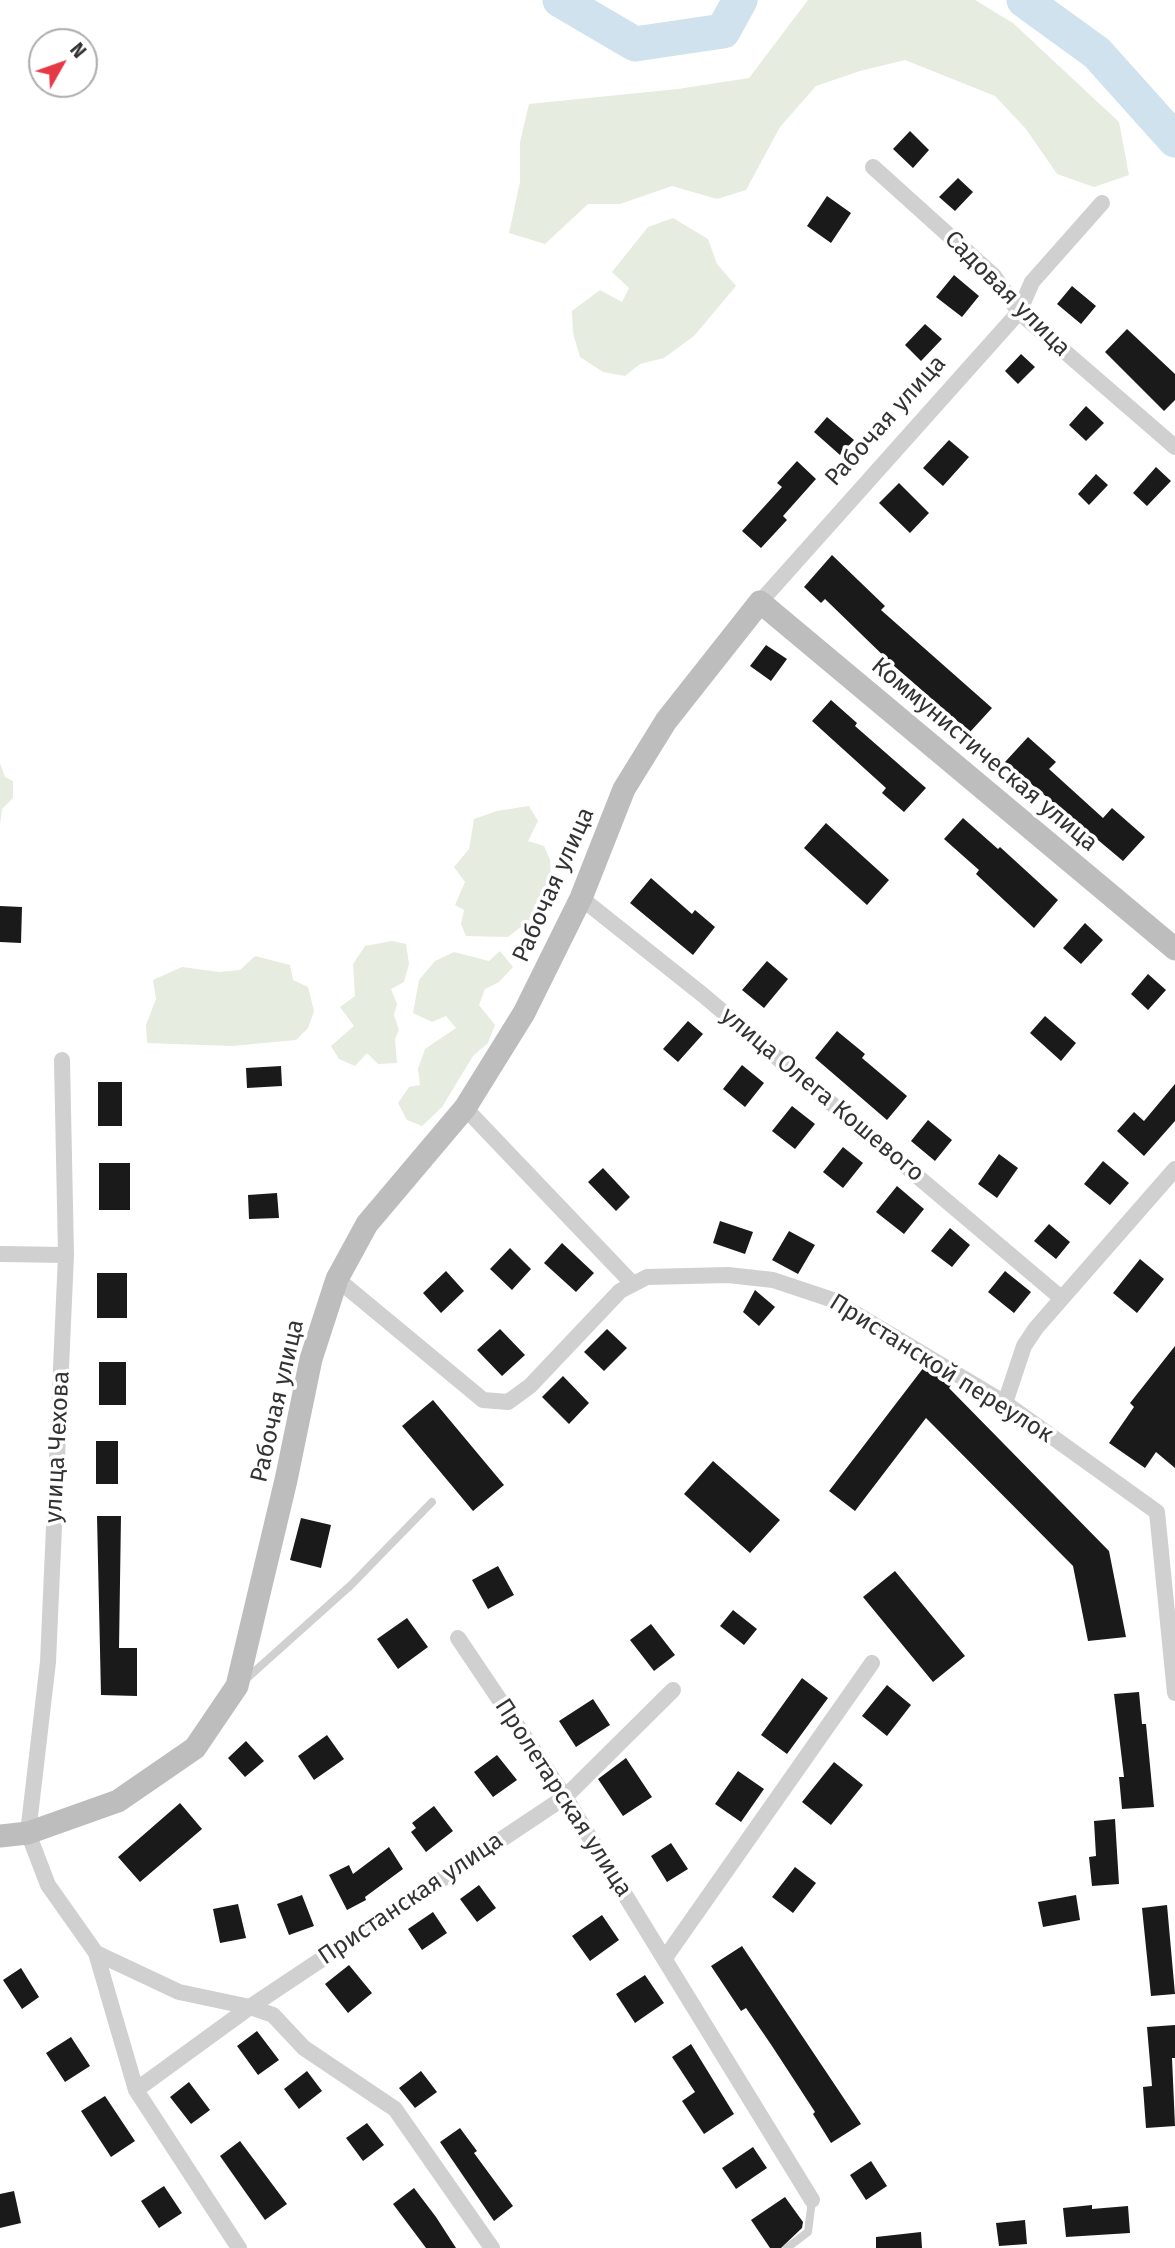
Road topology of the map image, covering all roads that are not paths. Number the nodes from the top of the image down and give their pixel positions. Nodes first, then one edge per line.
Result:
1 (873, 167) dead end
2 (1102, 203) dead end
3 (1019, 312) junction
4 (1175, 447) edge
5 (760, 602) junction
6 (581, 898) junction
7 (1175, 949) edge
8 (62, 1060) dead end
9 (465, 1108) junction
10 (1175, 1169) edge
11 (0, 1254) edge
12 (66, 1255) junction
13 (338, 1279) junction
14 (631, 1282) junction
15 (1060, 1297) junction
16 (1005, 1403) junction
17 (432, 1502) dead end
18 (458, 1638) dead end
19 (872, 1662) dead end
20 (237, 1686) junction
21 (673, 1690) dead end
22 (1175, 1693) edge
23 (565, 1797) junction
24 (28, 1832) junction
25 (0, 1836) edge
26 (96, 1953) junction
27 (665, 1958) junction
28 (250, 2007) junction
29 (136, 2090) junction
30 (812, 2200) joint
31 (239, 2248) edge
32 (492, 2248) edge
33 (787, 2248) edge

1 - 3 street, Садовая улица
2 - 3 street, Рабочая улица
3 - 4 street, Садовая улица
3 - 5 street, Рабочая улица
5 - 6 street, Рабочая улица
5 - 7 street, Коммунистическая улица
6 - 9 street, Рабочая улица
6 - 15 street, улица Олега Кошевого
8 - 12 street, улица Чехова
9 - 13 street, Рабочая улица
9 - 14 street
10 - 15 street
11 - 12 street
12 - 24 street, улица Чехова
13 - 14 street
13 - 20 street, Рабочая улица
14 - 16 street, Пристанской переулок
15 - 16 street
16 - 22 street, Пристанской переулок
17 - 20 lane
18 - 23 street, Пролетарская улица
19 - 27 street
20 - 24 street
21 - 23 street, Пристанская улица
23 - 27 street, Пролетарская улица
23 - 28 street, Пристанская улица
24 - 25 street
24 - 26 street
26 - 28 street
26 - 29 street
27 - 30 street, Пролетарская улица
28 - 29 street, Пристанская улица
28 - 32 street
29 - 31 street
30 - 33 lane

